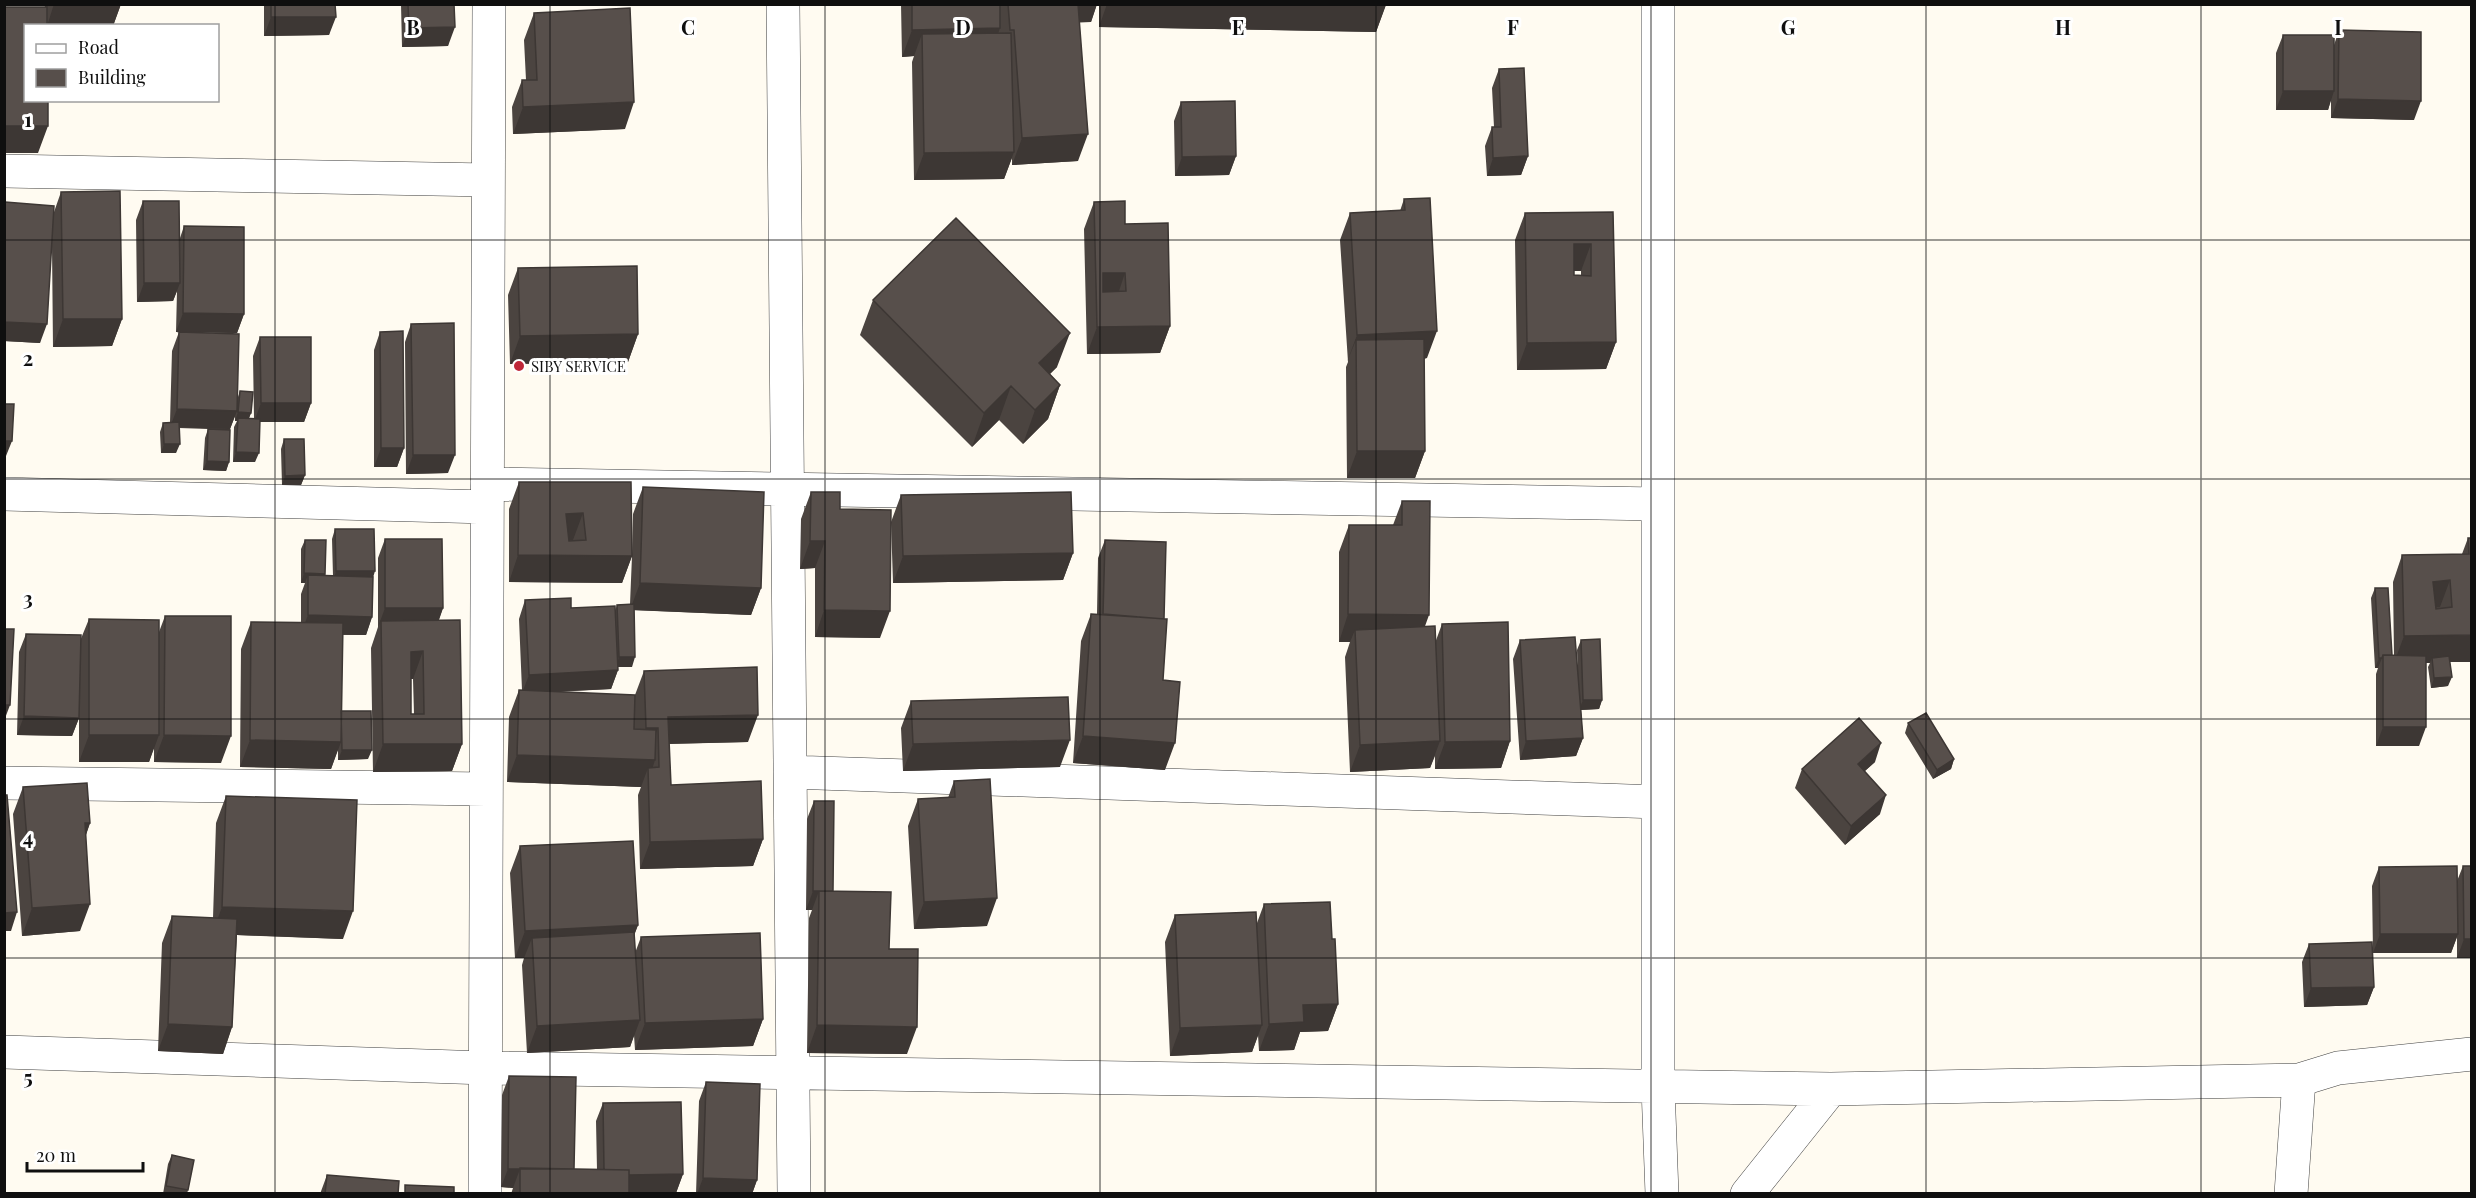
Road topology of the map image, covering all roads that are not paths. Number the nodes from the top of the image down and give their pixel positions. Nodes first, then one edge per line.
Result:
1 (489, 4) edge
2 (783, 4) edge
3 (1658, 4) edge
4 (4, 171) edge
5 (488, 180) junction
6 (788, 490) junction
7 (4, 494) edge
8 (487, 495) junction
9 (1658, 504) junction
10 (790, 772) junction
11 (4, 783) edge
12 (486, 789) junction
13 (1658, 802) junction
14 (4, 1052) edge
15 (2472, 1054) edge
16 (486, 1068) junction
17 (793, 1073) junction
18 (2299, 1080) junction
19 (1658, 1087) junction
20 (1831, 1089) junction
21 (485, 1194) edge
22 (794, 1194) edge
23 (1662, 1194) edge
24 (1747, 1194) edge
25 (2291, 1194) edge

1 - 5 street
2 - 6 street
3 - 9 street
4 - 5 street
5 - 8 street
6 - 8 street
6 - 9 street
6 - 10 street
7 - 8 street
8 - 12 street
9 - 13 street
10 - 13 street
10 - 17 street
11 - 12 street
12 - 16 street
13 - 19 street
14 - 16 street
15 - 18 street
16 - 17 street
16 - 21 street
17 - 19 street
17 - 22 street
18 - 20 street
18 - 25 street
19 - 20 street
19 - 23 street
20 - 24 street

